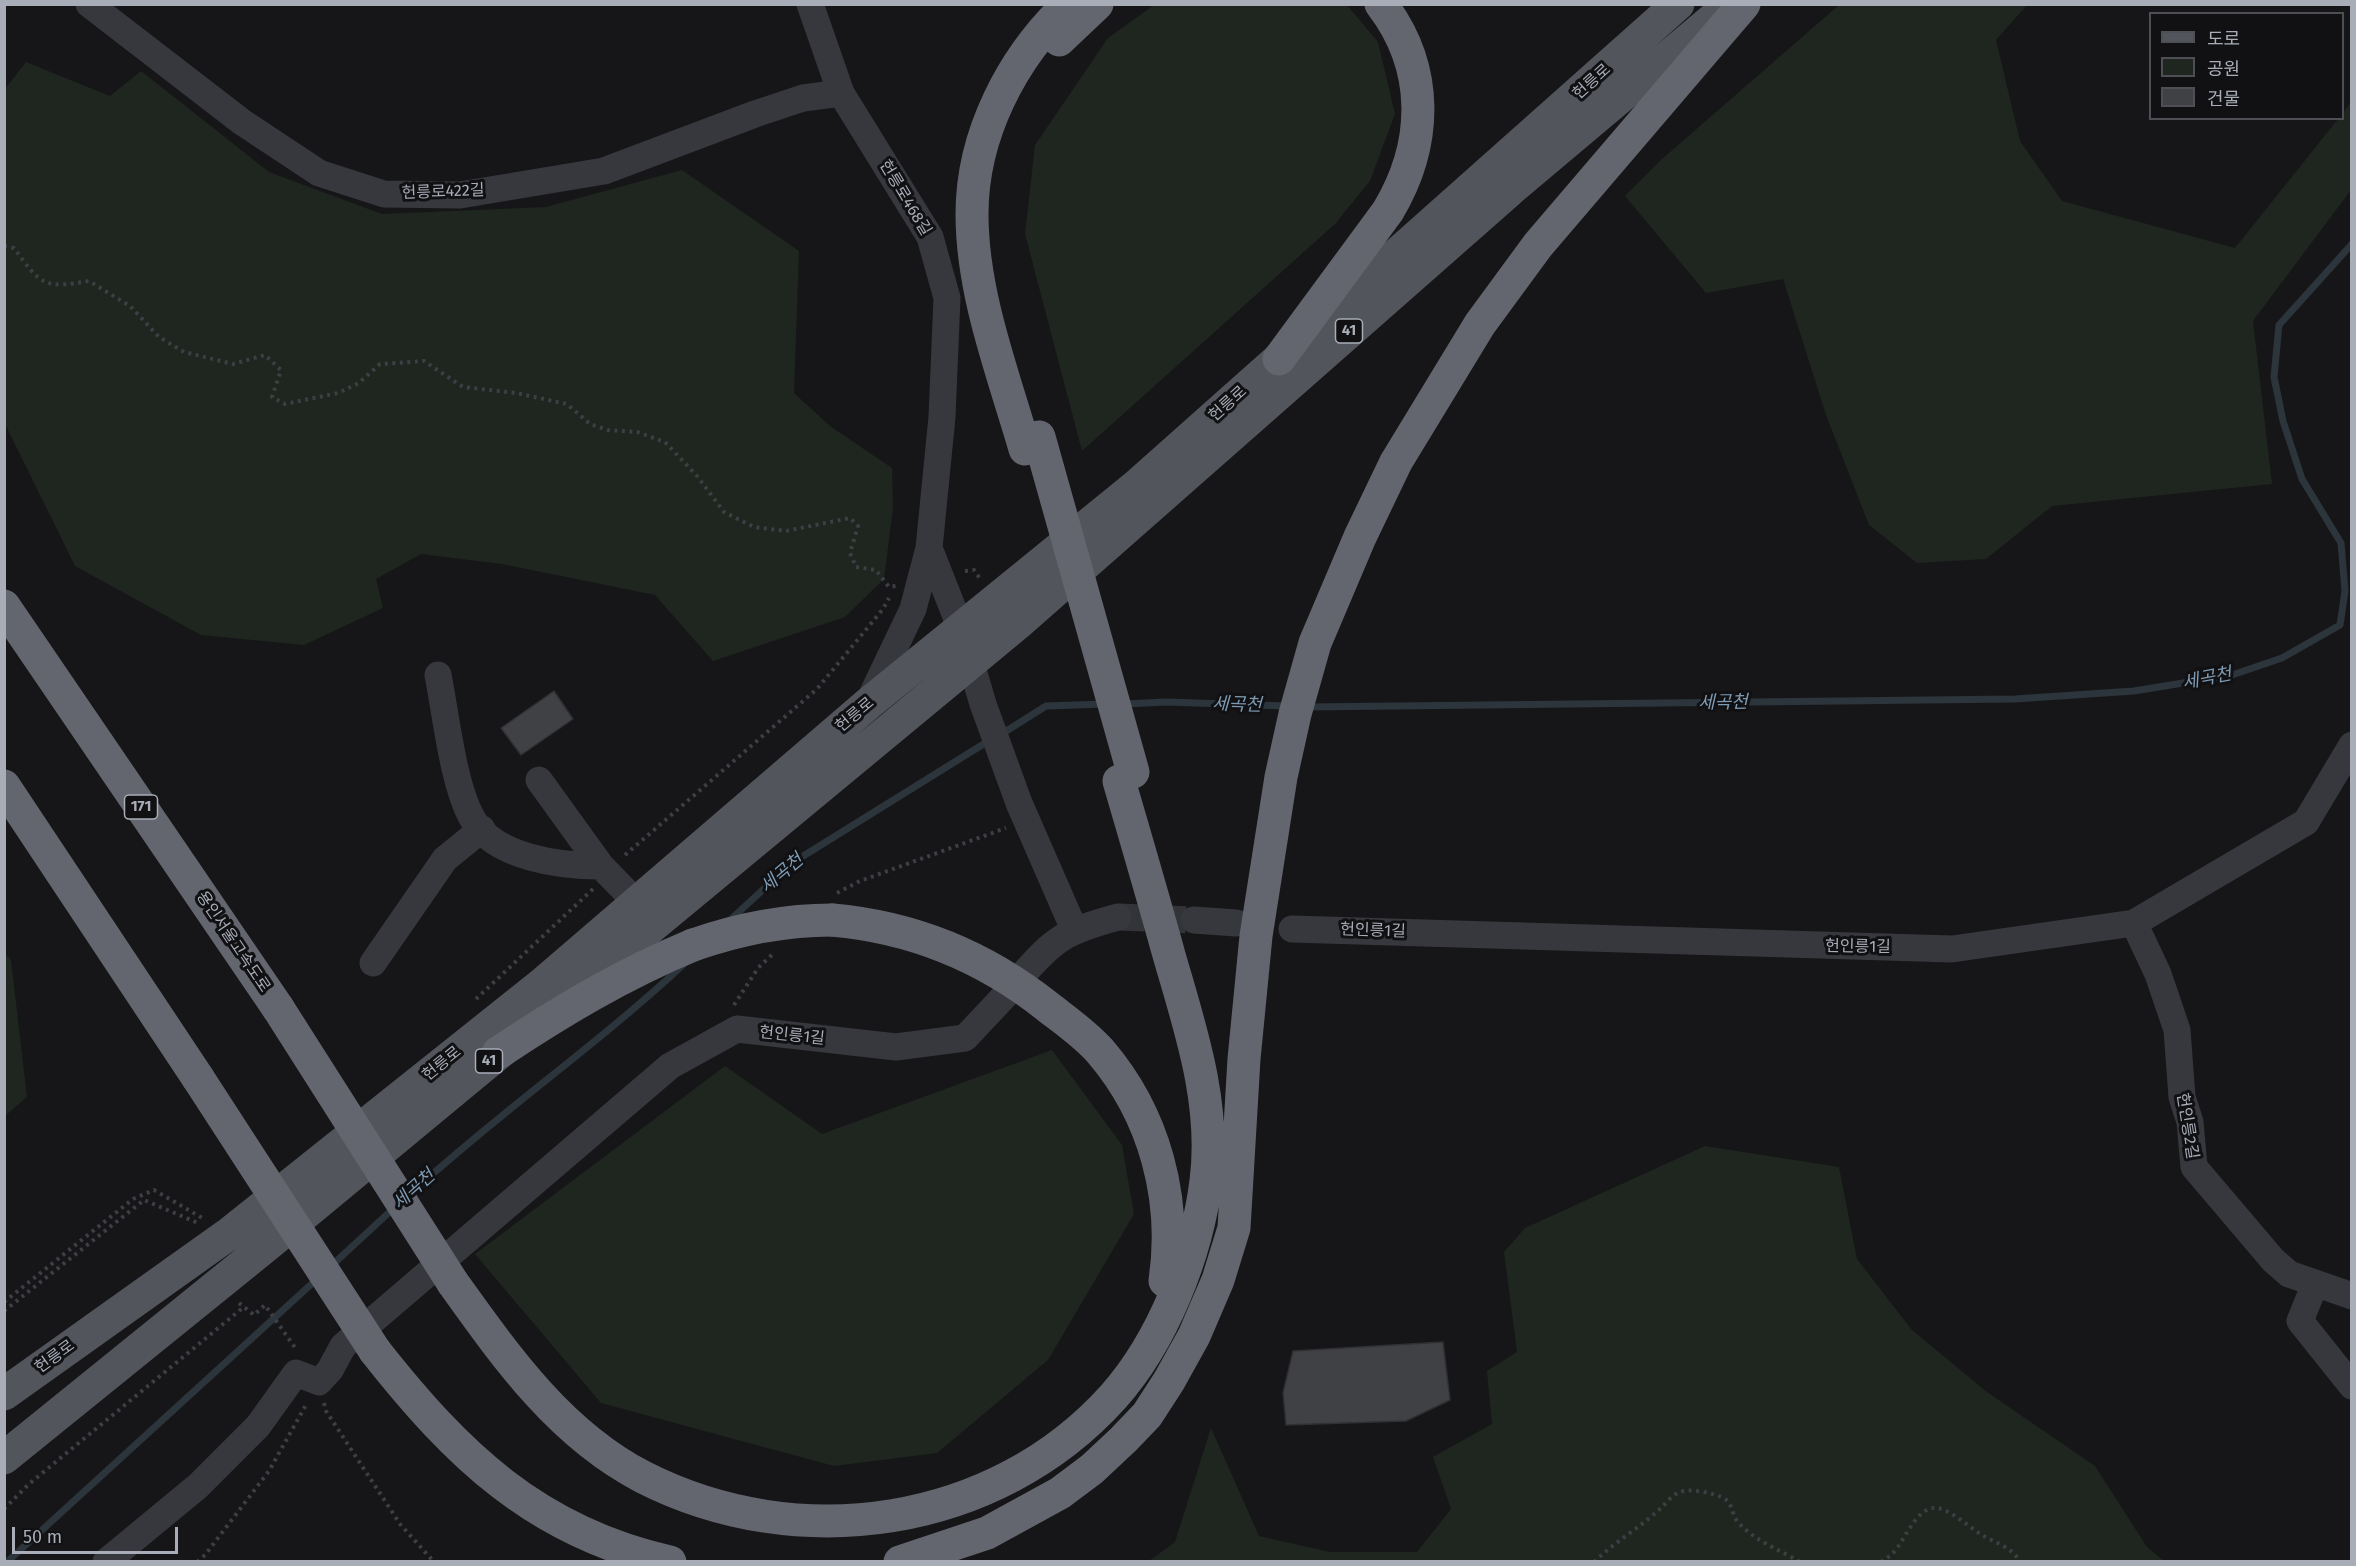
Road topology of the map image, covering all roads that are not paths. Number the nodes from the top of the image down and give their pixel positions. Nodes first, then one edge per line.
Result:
1 (89, 4) edge
2 (810, 4) edge
3 (1069, 4) edge
4 (1097, 4) edge
5 (1381, 4) edge
6 (1678, 4) edge
7 (1731, 4) edge
8 (1744, 4) edge
9 (841, 93) junction
10 (1279, 359) junction
11 (1032, 443) junction
12 (931, 578) junction
13 (4, 606) edge
14 (962, 629) junction
15 (971, 661) junction
16 (438, 675) dead end
17 (869, 703) junction
18 (2352, 745) edge
19 (1126, 777) junction
20 (539, 780) dead end
21 (4, 786) edge
22 (482, 829) junction
23 (604, 869) junction
24 (637, 903) junction
25 (1118, 917) tunnel mouth
26 (1194, 920) tunnel mouth
27 (1236, 923) dead end
28 (2134, 923) junction
29 (1074, 929) junction
30 (1292, 929) dead end
31 (373, 963) dead end
32 (498, 1053) junction
33 (2315, 1284) junction
34 (2352, 1296) edge
35 (1194, 1336) junction
36 (1153, 1341) junction
37 (2352, 1386) edge
38 (4, 1394) edge
39 (4, 1458) edge
40 (106, 1562) edge
41 (670, 1562) edge
42 (900, 1562) edge

1 - 9 street, 헌릉로422길
2 - 9 street, 헌릉로468길
3 - 11 highway
4 - 11 highway
5 - 10 highway
6 - 10 main road, 헌릉로 / 41
7 - 15 main road, 헌릉로 / 41
8 - 35 highway
9 - 12 street, 헌릉로468길
10 - 14 main road, 헌릉로 / 41
11 - 19 highway
12 - 14 street
12 - 17 street, 헌릉로468길
13 - 36 highway, 용인서울고속도로 / 171, bridge
14 - 15 street
14 - 17 main road, 헌릉로 / 41
15 - 29 street
15 - 32 main road, 헌릉로 / 41
16 - 22 street
17 - 24 main road, 헌릉로 / 41
18 - 28 street, 헌인릉1길
19 - 35 highway
19 - 36 highway
20 - 23 street
21 - 41 highway, bridge
22 - 23 street
22 - 31 street
23 - 24 street
24 - 38 main road, 헌릉로 / 41
25 - 29 street, 헌인릉1길
26 - 27 street
28 - 30 street, 헌인릉1길
28 - 33 street, 헌인릉2길
29 - 40 street, 헌인릉1길
32 - 36 highway, bridge
32 - 39 main road, 헌릉로 / 41
33 - 34 street, 헌인릉2길
33 - 37 street
35 - 42 highway

